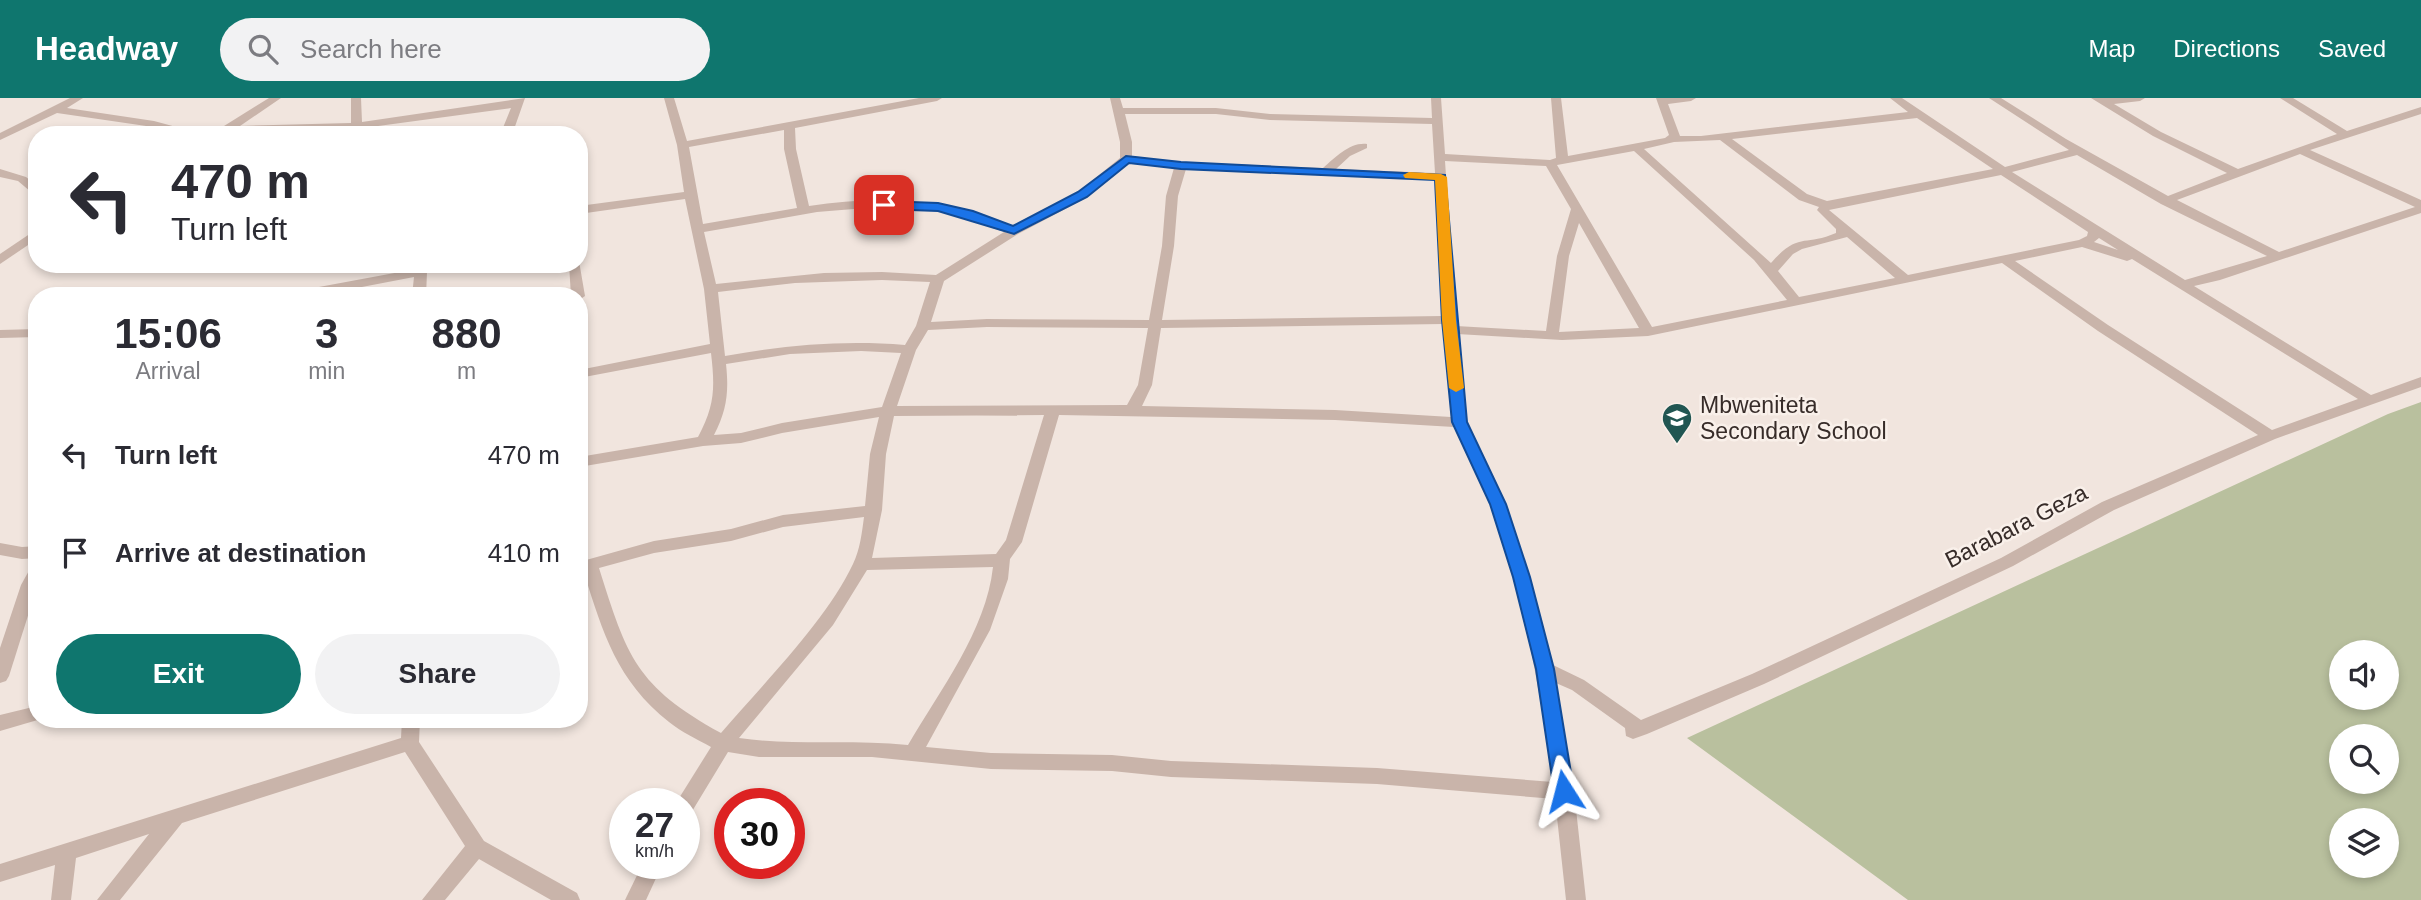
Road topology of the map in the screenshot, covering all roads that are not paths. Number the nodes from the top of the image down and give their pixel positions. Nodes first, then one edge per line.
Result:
1 (78, 98) edge
2 (276, 98) edge
3 (356, 98) edge
4 (669, 98) edge
5 (937, 98) edge
6 (1436, 98) edge
7 (1556, 98) edge
8 (1691, 98) edge
9 (1895, 98) edge
10 (1994, 98) edge
11 (2140, 98) edge
12 (2285, 98) edge
13 (1661, 100) edge
14 (2100, 100) edge
15 (518, 101) edge
16 (1117, 105) edge
17 (54, 109) junction
18 (2421, 110) edge
19 (1919, 114) junction
20 (411, 119) junction
21 (1438, 121) junction
22 (357, 125) junction
23 (161, 126) edge
24 (232, 126) edge
25 (352, 126) edge
26 (410, 126) edge
27 (509, 126) edge
28 (790, 126) junction
29 (1721, 136) junction
30 (2348, 136) junction
31 (0, 137) edge
32 (1674, 139) junction
33 (683, 145) junction
34 (1363, 146) dead end
35 (1635, 146) junction
36 (2301, 150) junction
37 (2076, 152) junction
38 (1441, 157) junction
39 (1126, 159) junction
40 (1556, 162) junction
41 (1181, 165) junction
42 (1327, 171) junction
43 (2001, 171) junction
44 (0, 173) edge
45 (2237, 173) junction
46 (1441, 177) junction
47 (28, 185) edge
48 (690, 195) junction
49 (2165, 201) junction
50 (1826, 205) junction
51 (2421, 207) edge
52 (588, 209) edge
53 (1577, 209) junction
54 (803, 212) junction
55 (1842, 227) junction
56 (698, 229) junction
57 (1014, 230) junction
58 (2095, 230) junction
59 (28, 240) edge
60 (2082, 243) junction
61 (2276, 255) junction
62 (2003, 258) junction
63 (0, 260) edge
64 (2157, 267) junction
65 (1771, 270) junction
66 (400, 273) edge
67 (938, 279) junction
68 (1906, 280) junction
69 (2185, 284) junction
70 (334, 287) edge
71 (711, 289) junction
72 (1794, 300) junction
73 (1156, 323) junction
74 (1450, 325) junction
75 (923, 326) junction
76 (1648, 332) junction
77 (28, 333) edge
78 (0, 334) edge
79 (1552, 335) junction
80 (909, 350) junction
81 (719, 354) junction
82 (588, 373) edge
83 (2421, 382) edge
84 (2369, 400) junction
85 (1053, 410) junction
86 (1132, 410) junction
87 (888, 411) junction
88 (1460, 422) junction
89 (2270, 436) junction
90 (704, 441) junction
91 (588, 460) edge
92 (874, 510) junction
93 (0, 549) edge
94 (28, 553) edge
95 (1002, 558) junction
96 (862, 564) junction
97 (588, 565) edge
98 (588, 576) edge
99 (28, 588) edge
100 (1545, 669) junction
101 (0, 676) edge
102 (28, 715) edge
103 (0, 723) edge
104 (411, 728) edge
105 (411, 743) junction
106 (723, 744) junction
107 (912, 754) junction
108 (696, 788) edge
109 (1564, 791) junction
110 (175, 817) junction
111 (478, 847) junction
112 (66, 853) junction
113 (0, 873) edge
114 (645, 879) edge
115 (61, 900) edge
116 (107, 900) edge
117 (432, 900) edge
118 (570, 900) edge
119 (635, 900) edge
120 (1576, 900) edge

1 - 17 street
2 - 24 street
3 - 22 street
4 - 33 street
5 - 28 street
6 - 21 street
7 - 40 street
8 - 13 street
9 - 19 street
10 - 37 street
11 - 14 street
12 - 30 street
13 - 32 street
14 - 45 street
15 - 20 street
15 - 27 street
16 - 21 street
16 - 39 street
17 - 23 street
17 - 31 street
18 - 30 street
19 - 29 street
19 - 43 street
20 - 22 street
20 - 26 street
21 - 38 street
22 - 25 street
28 - 33 street
28 - 54 street
29 - 32 street
29 - 50 street
30 - 36 street
32 - 35 street
33 - 48 street
34 - 42 street
35 - 40 street
35 - 65 street
36 - 45 street
36 - 51 street
37 - 43 street
37 - 49 street
38 - 40 street
38 - 46 street
39 - 41 street
39 - 57 street
40 - 53 street
41 - 42 street
41 - 73 street
42 - 46 street
43 - 50 street
43 - 58 street
44 - 47 street
45 - 49 street
46 - 74 street
48 - 52 street
48 - 56 street
49 - 61 street
50 - 55 street
51 - 61 street
53 - 76 street
53 - 79 street
54 - 56 street
54 - 57 street
55 - 65 street
55 - 68 street
56 - 71 street
57 - 67 street
58 - 60 street
58 - 64 street
59 - 63 street
60 - 62 street
60 - 64 street
61 - 69 street
62 - 68 street
62 - 89 street
64 - 69 street
65 - 72 street
66 - 70 street
67 - 71 street
67 - 75 street
68 - 72 street
69 - 84 street
71 - 81 street
72 - 76 street
73 - 74 street
73 - 75 street
73 - 86 street
74 - 79 street
74 - 88 street
75 - 80 street
76 - 79 street
77 - 78 street
80 - 81 street
80 - 87 street
81 - 82 street
81 - 90 street
83 - 84 street, Barabara Geza
84 - 89 street, Barabara Geza
85 - 86 street
85 - 87 street
85 - 95 street
86 - 88 street
87 - 90 street
87 - 92 street
88 - 100 street
89 - 100 street, Barabara Geza
90 - 91 street
92 - 96 street
92 - 97 street
93 - 94 street
95 - 96 street
95 - 107 street
96 - 106 street
98 - 106 street
99 - 101 street
100 - 109 street
102 - 103 street
104 - 105 street
105 - 110 street
105 - 111 street
106 - 107 street
106 - 108 street
107 - 109 street
109 - 120 street
110 - 112 street
110 - 116 street
111 - 117 street
111 - 118 street
112 - 113 street
112 - 115 street
114 - 119 street

